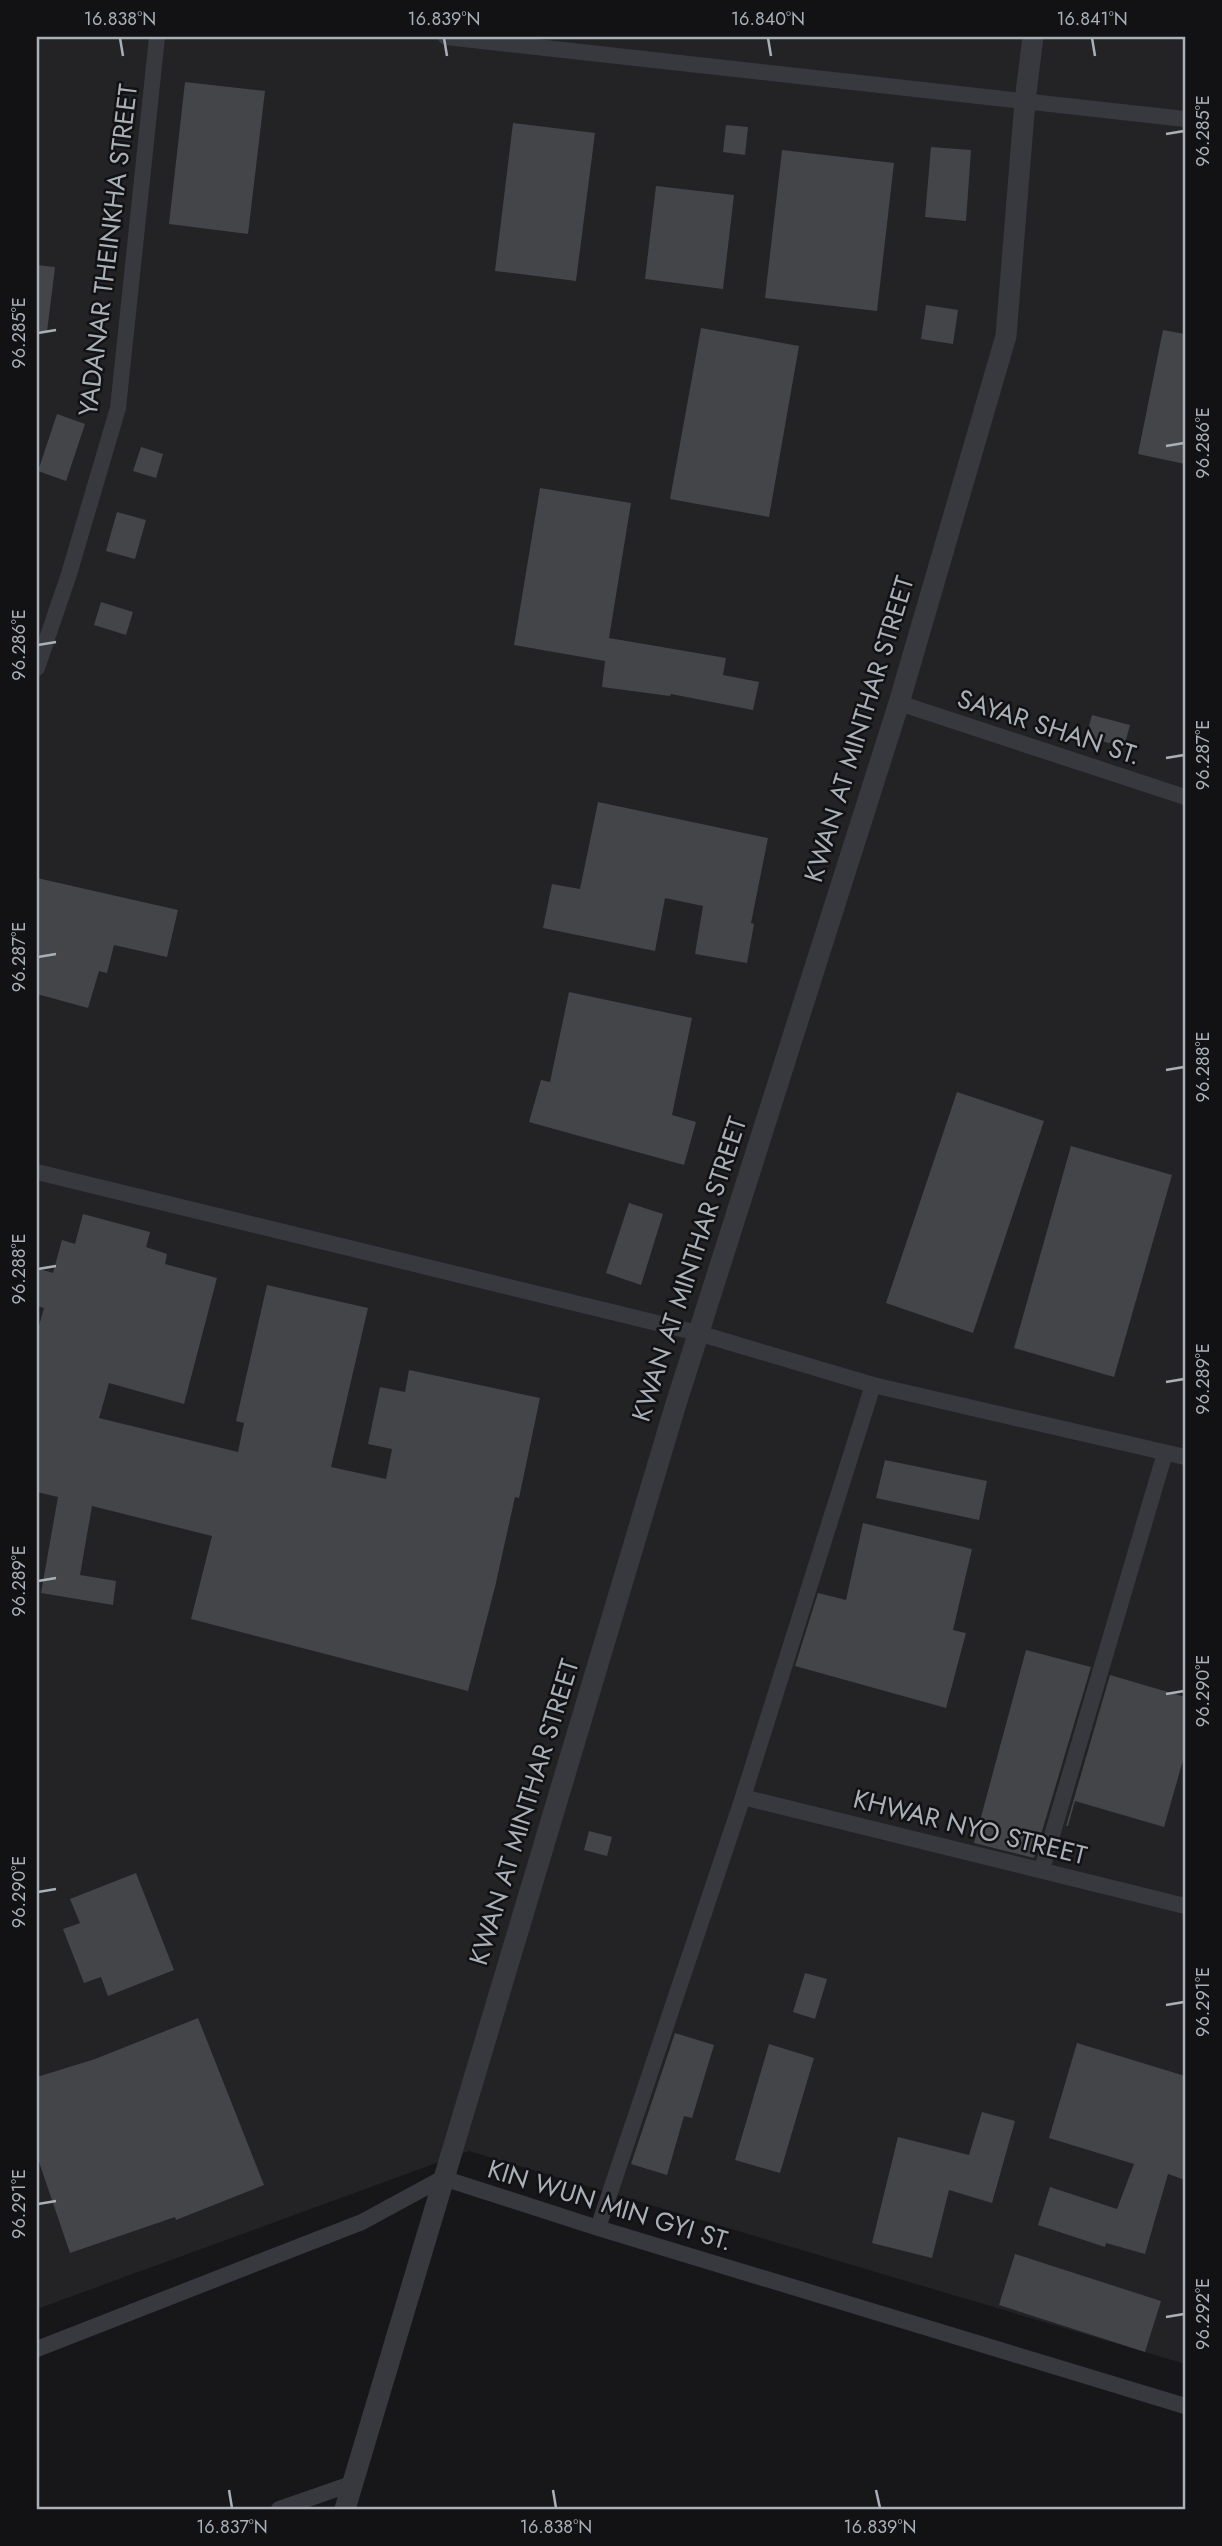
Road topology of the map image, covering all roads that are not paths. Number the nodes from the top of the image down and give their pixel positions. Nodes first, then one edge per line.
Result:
1 (158, 37) edge
2 (446, 37) edge
3 (1033, 37) edge
4 (1025, 101) junction
5 (1185, 119) edge
6 (37, 668) edge
7 (898, 703) junction
8 (1185, 797) edge
9 (37, 1172) edge
10 (698, 1333) junction
11 (873, 1385) junction
12 (1165, 1452) junction
13 (1185, 1457) edge
14 (743, 1797) junction
15 (1041, 1869) junction
16 (1185, 1906) edge
17 (443, 2178) junction
18 (598, 2228) junction
19 (37, 2349) edge
20 (1185, 2406) edge
21 (351, 2484) junction
22 (279, 2509) edge
23 (345, 2509) edge

1 - 6 street, YADANAR THEINKHA STREET
2 - 4 street
3 - 4 street, KWAN AT MINTHAR STREET
4 - 5 street
4 - 7 street, KWAN AT MINTHAR STREET
7 - 8 street, SAYAR SHAN ST.
7 - 10 street, KWAN AT MINTHAR STREET
9 - 10 street
10 - 11 street
10 - 17 street, KWAN AT MINTHAR STREET
11 - 12 street
11 - 14 street
12 - 13 street
12 - 15 street
14 - 15 street, KHWAR NYO STREET
14 - 18 street
15 - 16 street, KHWAR NYO STREET
17 - 18 street, KIN WUN MIN GYI ST.
17 - 19 street
17 - 21 street, KWAN AT MINTHAR STREET
18 - 20 street, KIN WUN MIN GYI ST.
21 - 22 street
21 - 23 street, KWAN AT MINTHAR STREET

